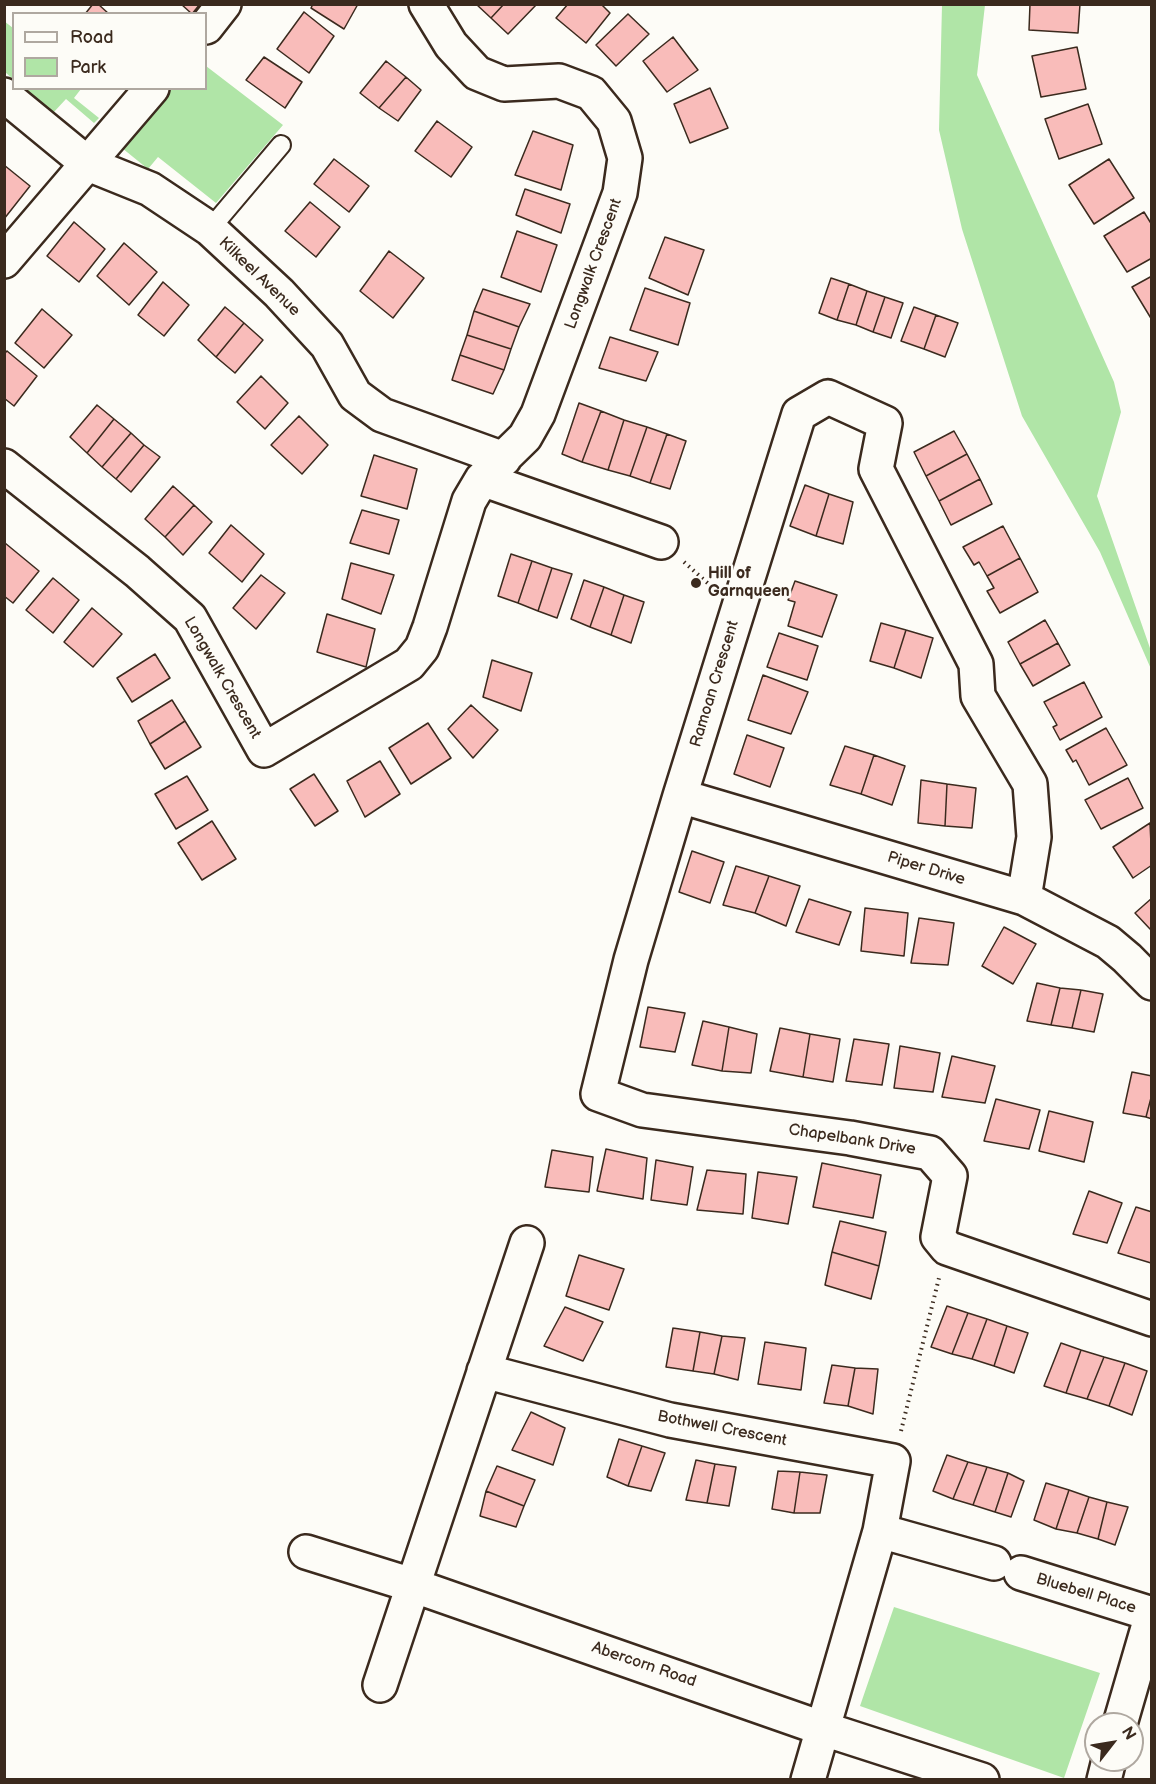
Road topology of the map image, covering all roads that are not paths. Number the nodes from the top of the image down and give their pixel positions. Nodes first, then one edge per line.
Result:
1 (224, 4) edge
2 (426, 4) edge
3 (207, 26) edge
4 (150, 90) edge
5 (4, 95) edge
6 (280, 145) dead end
7 (88, 164) junction
8 (210, 229) junction
9 (4, 261) edge
10 (4, 466) edge
11 (493, 469) junction
12 (661, 542) road end
13 (680, 796) junction
14 (1024, 898) junction
15 (1152, 983) edge
16 (598, 1094) joint
17 (527, 1243) dead end
18 (1152, 1319) edge
19 (484, 1371) junction
20 (880, 1531) junction
21 (306, 1552) dead end
22 (412, 1585) junction
23 (380, 1684) dead end
24 (1123, 1712) edge
25 (824, 1729) junction
26 (808, 1779) edge
27 (982, 1779) edge

1 - 3 street
2 - 11 street, Longwalk Crescent
4 - 7 street
5 - 7 street, Kilkeel Avenue
6 - 8 lane
7 - 8 street, Kilkeel Avenue
7 - 9 street
8 - 11 street, Kilkeel Avenue
10 - 11 street, Longwalk Crescent
11 - 12 street
13 - 14 street, Piper Drive
13 - 14 street, Ramoan Crescent
13 - 16 street, Ramoan Crescent
14 - 15 street, Piper Drive
16 - 18 street, Chapelbank Drive
17 - 19 street
19 - 20 street, Bothwell Crescent
19 - 22 street
20 - 24 street, Bluebell Place
20 - 25 street
21 - 22 street, Abercorn Road
22 - 23 street
22 - 25 street, Abercorn Road
25 - 26 street
25 - 27 street, Abercorn Road

